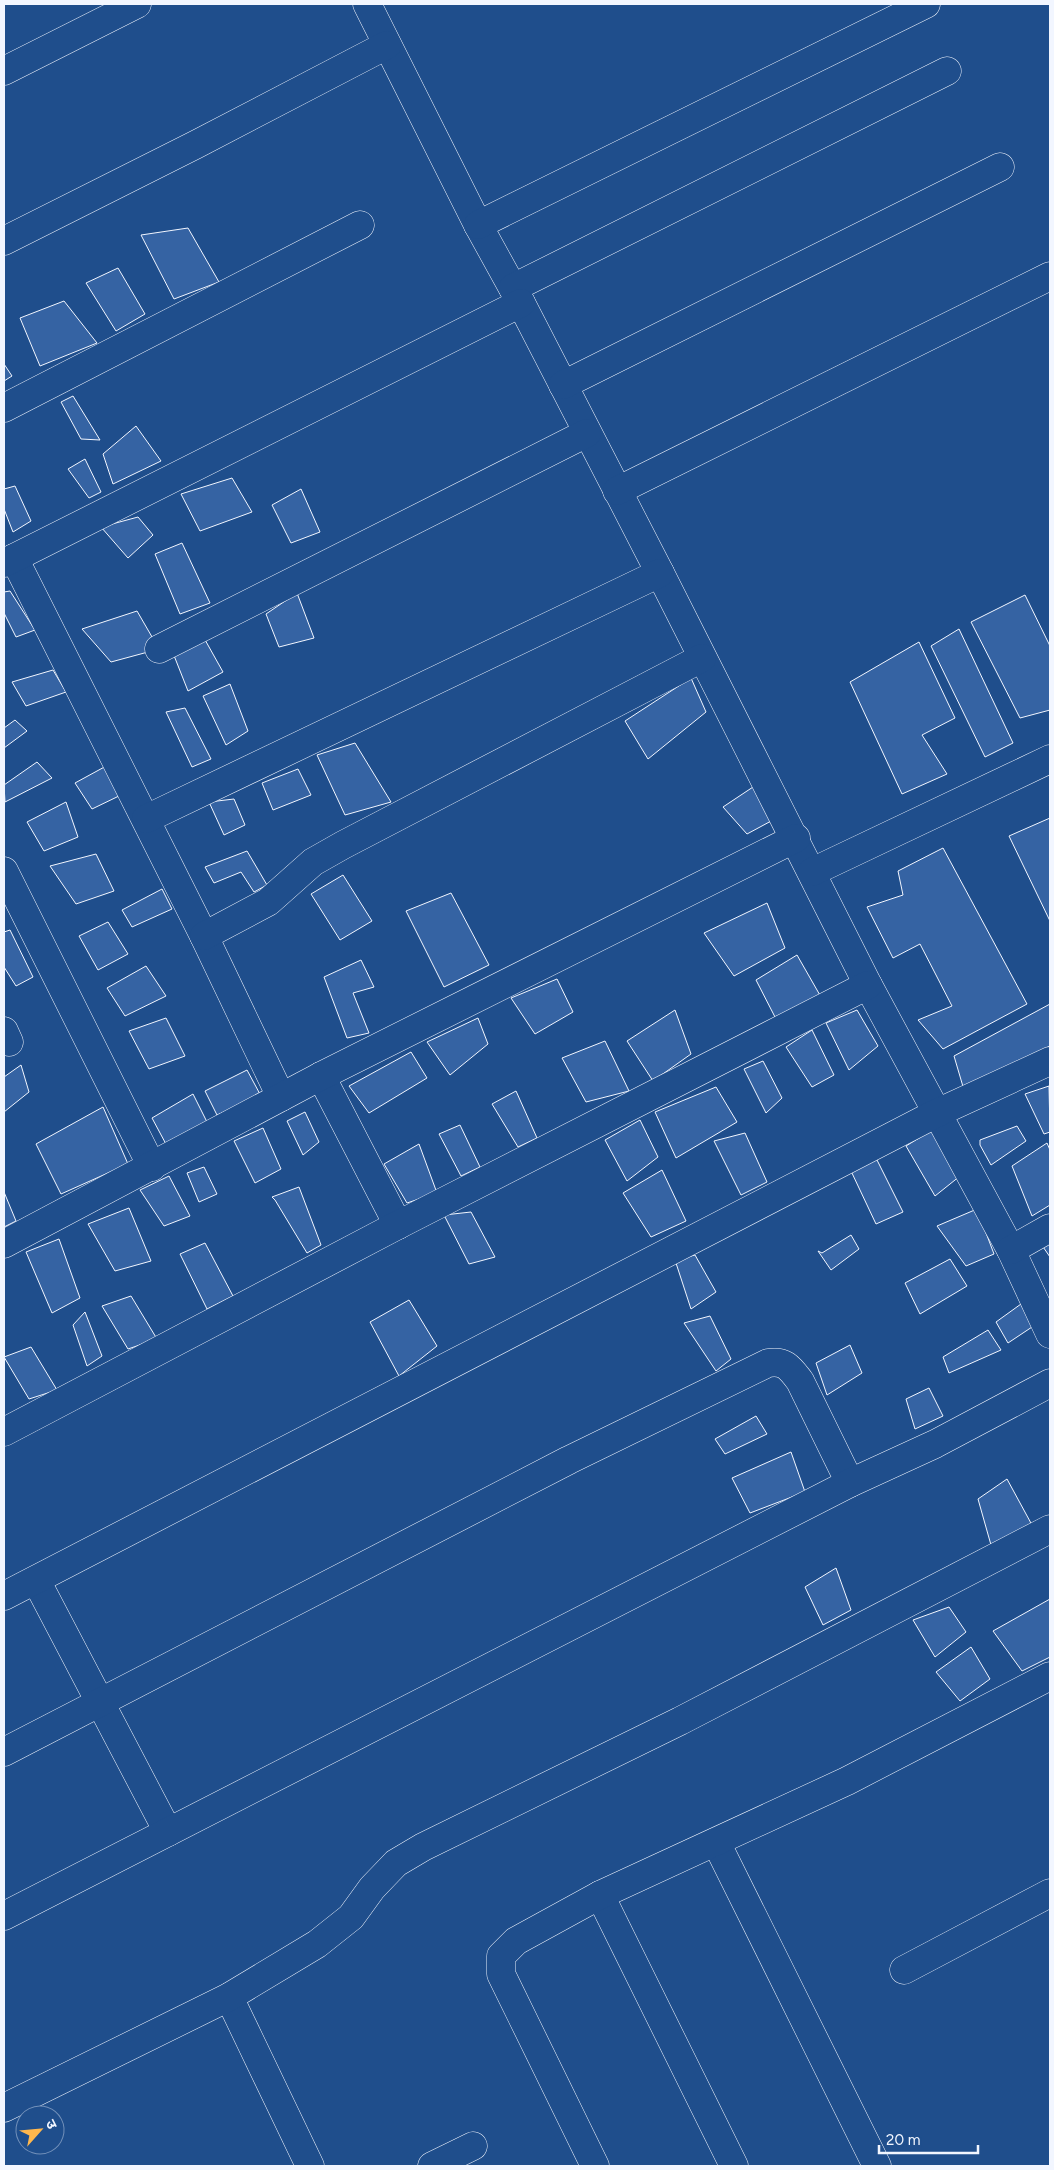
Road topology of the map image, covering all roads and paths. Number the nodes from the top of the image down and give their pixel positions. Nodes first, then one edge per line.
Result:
1 (137, 4) edge
2 (367, 4) edge
3 (926, 4) edge
4 (387, 45) junction
5 (4, 71) edge
6 (947, 72) dead end
7 (1000, 167) dead end
8 (360, 225) dead end
9 (478, 225) junction
10 (4, 241) edge
11 (1050, 276) edge
12 (517, 296) junction
13 (563, 385) junction
14 (4, 408) edge
15 (587, 433) junction
16 (617, 491) junction
17 (9, 560) edge
18 (660, 573) junction
19 (159, 649) dead end
20 (702, 658) junction
21 (1050, 759) edge
22 (146, 819) junction
23 (796, 838) junction
24 (4, 871) edge
25 (812, 872) junction
26 (204, 936) junction
27 (868, 985) junction
28 (1050, 1061) edge
29 (321, 1076) junction
30 (281, 1097) junction
31 (937, 1113) junction
32 (152, 1166) junction
33 (398, 1225) junction
34 (1050, 1228) edge
35 (4, 1244) edge
36 (1011, 1250) junction
37 (1050, 1334) edge
38 (1050, 1383) edge
39 (4, 1432) edge
40 (850, 1483) junction
41 (1050, 1529) edge
42 (36, 1580) junction
43 (4, 1596) edge
44 (1050, 1676) edge
45 (99, 1701) junction
46 (4, 1752) edge
47 (168, 1832) junction
48 (716, 1842) junction
49 (1050, 1892) edge
50 (600, 1895) junction
51 (4, 1916) edge
52 (904, 1970) dead end
53 (228, 1997) junction
54 (4, 2108) edge
55 (473, 2146) dead end
56 (310, 2166) edge
57 (432, 2166) edge
58 (595, 2166) edge
59 (734, 2166) edge
60 (877, 2166) edge

1 - 5 street
2 - 4 street
3 - 9 street
4 - 9 street
4 - 10 street
6 - 12 street
7 - 13 street
8 - 14 street
9 - 12 street
11 - 16 street
12 - 13 street
12 - 17 street
13 - 15 street
15 - 16 street
15 - 19 street
16 - 18 street
17 - 22 street
18 - 20 street
18 - 22 street
20 - 23 street
20 - 26 street
21 - 25 street
22 - 26 street
23 - 25 street
23 - 29 street
24 - 32 street
25 - 27 street
26 - 30 street
27 - 31 street
27 - 33 street
28 - 31 street
29 - 30 street
29 - 33 street
30 - 32 street
31 - 36 street
31 - 42 street
32 - 35 street
33 - 39 street
34 - 36 street
36 - 37 street
38 - 40 street
40 - 45 street
40 - 47 street
41 - 53 street
42 - 43 street
42 - 45 street
44 - 48 street
45 - 46 street
45 - 47 street
47 - 51 street
48 - 50 street
48 - 60 street
49 - 52 street
50 - 58 street
50 - 59 street
53 - 54 street
53 - 56 street
55 - 57 street

